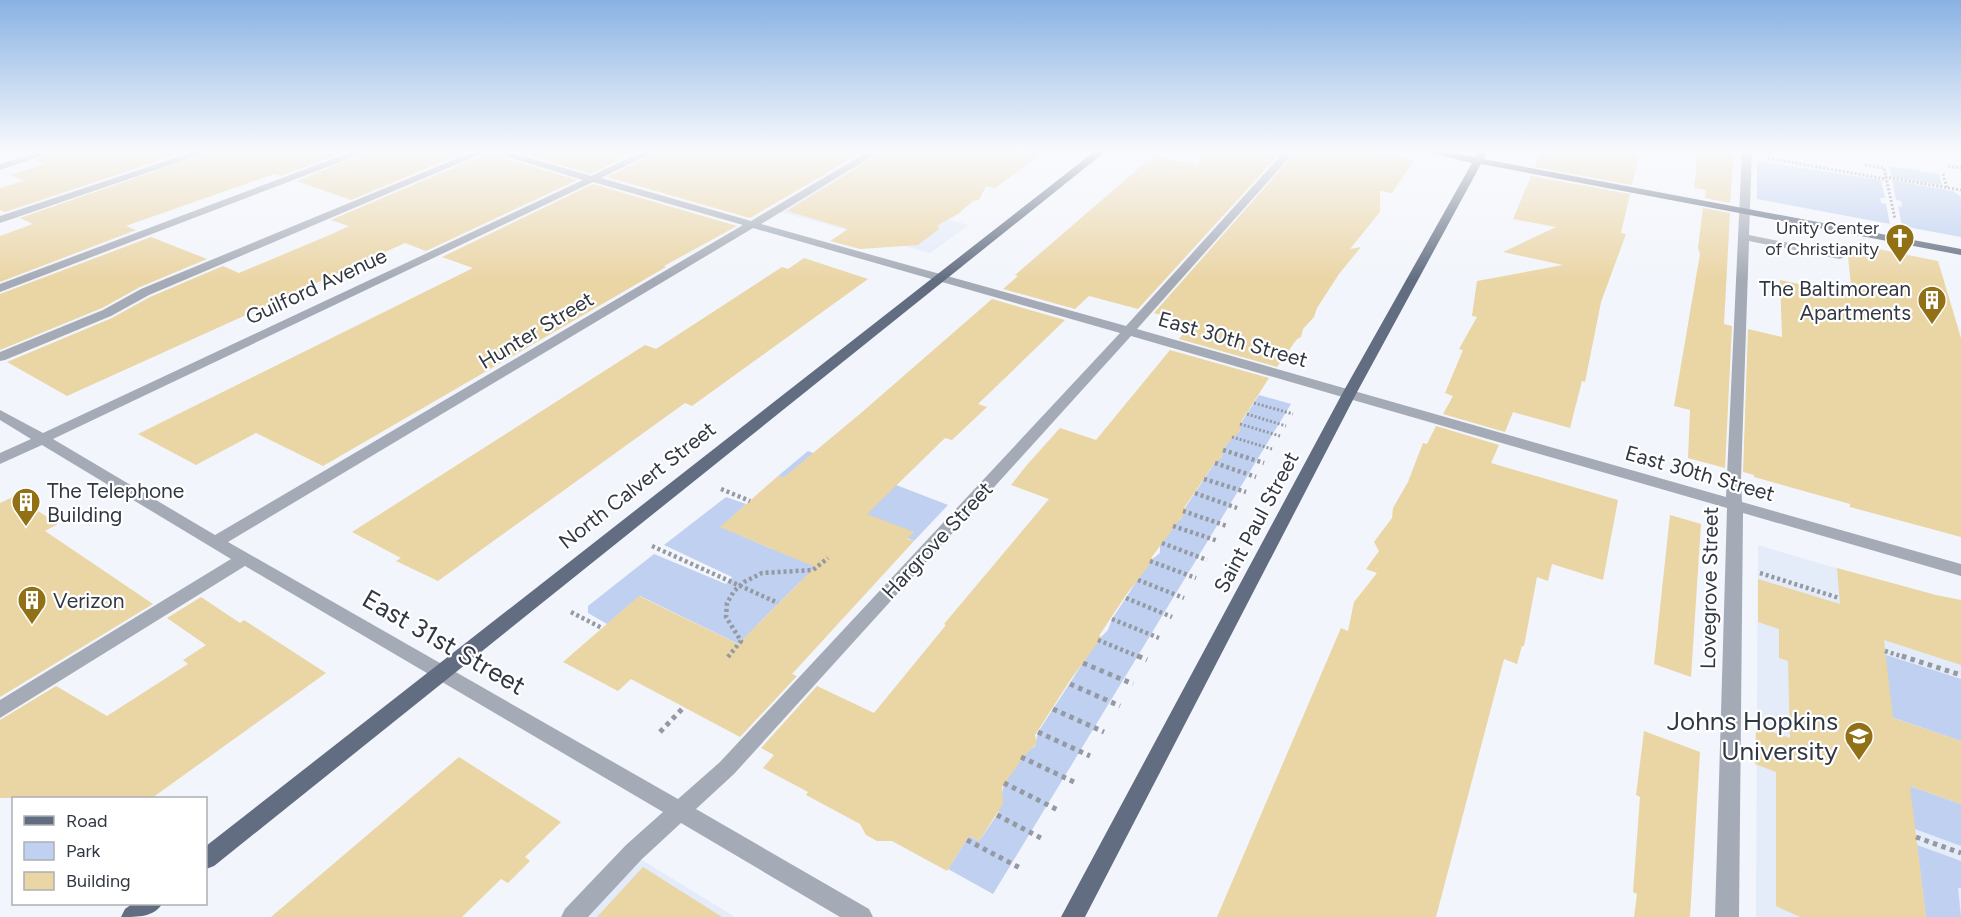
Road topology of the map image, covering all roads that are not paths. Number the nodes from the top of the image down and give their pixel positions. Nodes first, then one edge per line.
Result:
1 (78, 194) edge
2 (250, 194) edge
3 (380, 194) edge
4 (561, 194) edge
5 (645, 194) edge
6 (804, 194) edge
7 (1047, 194) edge
8 (1252, 194) edge
9 (1460, 194) edge
10 (1662, 194) edge
11 (1746, 194) edge
12 (1745, 211) junction
13 (0, 220) edge
14 (753, 224) junction
15 (1744, 237) junction
16 (1961, 252) edge
17 (1840, 256) dead end
18 (942, 278) junction
19 (0, 288) edge
20 (1129, 331) junction
21 (0, 357) edge
22 (1349, 394) junction
23 (0, 414) edge
24 (43, 439) junction
25 (0, 459) edge
26 (1735, 505) junction
27 (215, 542) junction
28 (244, 559) junction
29 (1961, 570) edge
30 (441, 672) junction
31 (0, 710) edge
32 (680, 810) junction
33 (207, 858) edge
34 (148, 905) edge
35 (133, 917) edge
36 (573, 917) edge
37 (861, 917) edge
38 (1073, 917) edge
39 (1727, 917) edge

1 - 13 street
2 - 19 street
3 - 21 street
4 - 24 street, Guilford Avenue
5 - 14 street, East 30th Street
6 - 14 street, Hunter Street
7 - 18 main road, North Calvert Street
8 - 20 street, Hargrove Street
9 - 22 main road, Saint Paul Street
10 - 12 main road
11 - 12 street, Lovegrove Street
12 - 15 street, Lovegrove Street
12 - 16 main road
14 - 18 street, East 30th Street
14 - 27 street, Hunter Street
15 - 17 street
15 - 26 street, Lovegrove Street
18 - 20 street, East 30th Street
18 - 30 main road, North Calvert Street
20 - 22 street, East 30th Street
20 - 32 street, Hargrove Street
22 - 26 street, East 30th Street
22 - 38 main road, Saint Paul Street
23 - 24 street, East 31st Street
24 - 25 street, Guilford Avenue
24 - 27 street, East 31st Street
26 - 29 street, East 30th Street
26 - 39 street, Lovegrove Street
27 - 28 street, East 31st Street
28 - 30 street, East 31st Street
28 - 31 street
30 - 32 street, East 31st Street
30 - 33 main road, North Calvert Street
32 - 36 street, Hargrove Street
32 - 37 street, East 31st Street
34 - 35 main road

